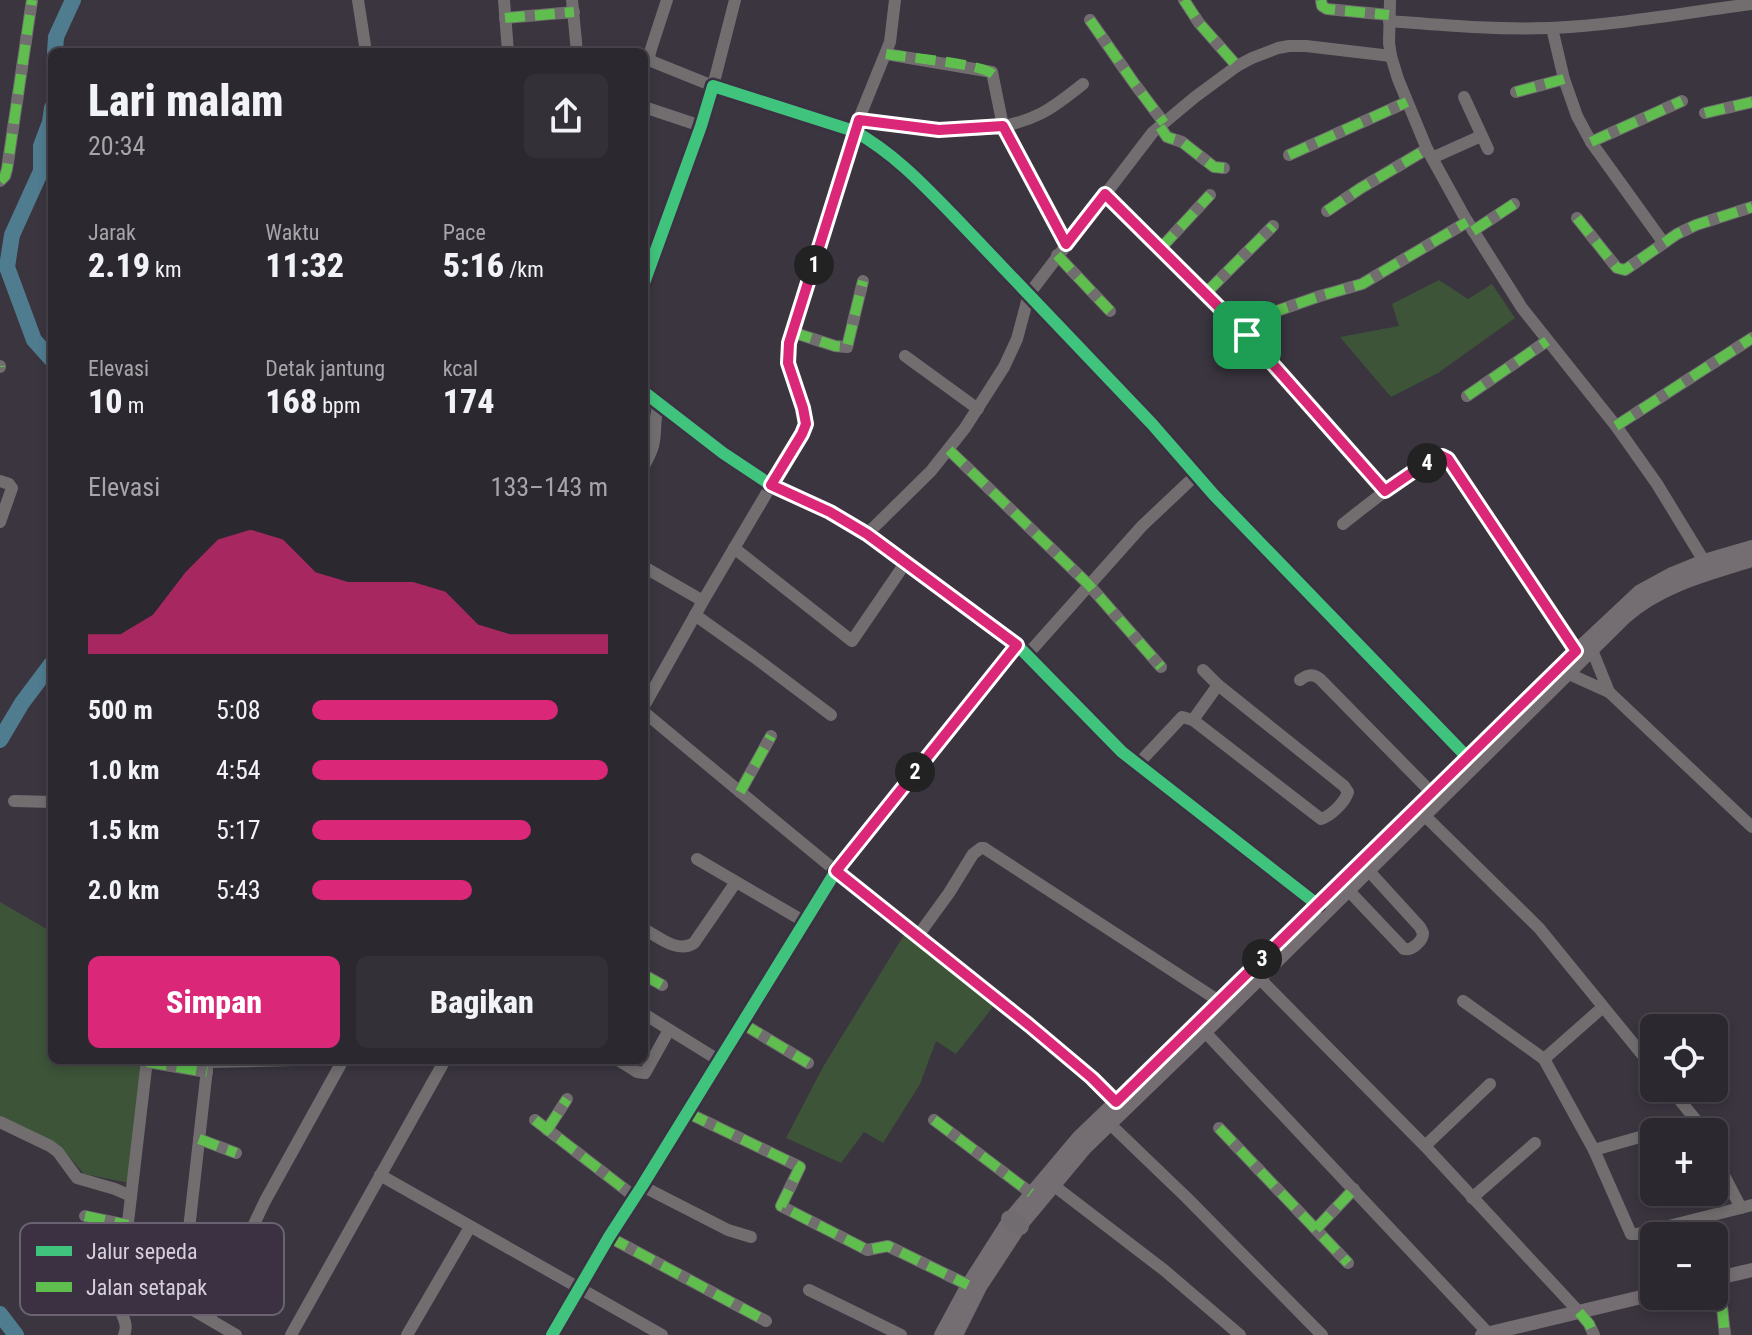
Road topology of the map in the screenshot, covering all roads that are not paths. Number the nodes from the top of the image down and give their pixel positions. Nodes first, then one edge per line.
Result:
1 (32, 0) edge
2 (358, 0) edge
3 (504, 0) edge
4 (667, 0) edge
5 (735, 0) edge
6 (895, 0) edge
7 (1184, 0) edge
8 (1321, 0) edge
9 (1390, 0) edge
10 (1751, 3) edge
11 (573, 6) edge
12 (1689, 6) edge
13 (505, 18) junction
14 (1389, 18) junction
15 (1090, 20) dead end
16 (1552, 28) junction
17 (365, 48) edge
18 (508, 48) edge
19 (577, 48) edge
20 (886, 54) junction
21 (1391, 56) junction
22 (1237, 66) junction
23 (1564, 79) junction
24 (1083, 84) dead end
25 (713, 86) junction
26 (1516, 92) dead end
27 (1464, 97) dead end
28 (1682, 101) dead end
29 (1407, 102) junction
30 (1752, 102) edge
31 (648, 108) edge
32 (1705, 113) dead end
33 (856, 125) junction
34 (1162, 125) junction
35 (701, 126) junction
36 (1003, 126) junction
37 (1481, 136) junction
38 (1591, 142) junction
39 (1488, 149) dead end
40 (1430, 154) junction
41 (1289, 155) dead end
42 (1224, 168) dead end
43 (0, 181) edge
44 (1105, 194) junction
45 (1210, 195) dead end
46 (1514, 204) dead end
47 (1752, 207) edge
48 (1327, 211) dead end
49 (1577, 218) dead end
50 (1273, 226) dead end
51 (1470, 226) junction
52 (1663, 242) junction
53 (1160, 249) junction
54 (1061, 250) junction
55 (648, 272) edge
56 (863, 281) dead end
57 (1206, 293) junction
58 (1029, 294) junction
59 (1110, 311) dead end
60 (792, 332) junction
61 (1247, 335) junction
62 (1752, 338) edge
63 (1547, 341) junction
64 (905, 356) dead end
65 (648, 394) edge
66 (648, 396) edge
67 (1467, 396) dead end
68 (978, 409) junction
69 (1616, 426) junction
70 (949, 450) junction
71 (648, 458) edge
72 (1196, 475) junction
73 (0, 481) edge
74 (771, 485) junction
75 (1385, 491) junction
76 (0, 522) edge
77 (1343, 524) dead end
78 (867, 534) junction
79 (1752, 547) edge
80 (734, 548) junction
81 (1752, 560) edge
82 (1704, 561) junction
83 (906, 562) junction
84 (648, 569) edge
85 (1089, 585) junction
86 (703, 601) junction
87 (695, 615) junction
88 (1017, 645) junction
89 (1592, 650) junction
90 (1576, 651) junction
91 (1027, 655) junction
92 (1161, 667) dead end
93 (1203, 670) dead end
94 (1569, 674) junction
95 (1300, 680) dead end
96 (1218, 685) junction
97 (1609, 692) junction
98 (648, 699) edge
99 (648, 715) edge
100 (831, 715) dead end
101 (1193, 720) junction
102 (771, 736) dead end
103 (1467, 757) junction
104 (1137, 765) junction
105 (740, 792) junction
106 (1431, 792) junction
107 (14, 801) dead end
108 (48, 802) edge
109 (1420, 810) junction
110 (1752, 827) edge
111 (697, 859) dead end
112 (1368, 870) junction
113 (836, 871) junction
114 (736, 882) junction
115 (1349, 891) junction
116 (1318, 905) junction
117 (805, 922) junction
118 (648, 931) edge
119 (917, 937) junction
120 (648, 977) edge
121 (1259, 978) junction
122 (662, 985) dead end
123 (1219, 1001) junction
124 (1463, 1001) dead end
125 (1603, 1007) junction
126 (648, 1017) edge
127 (743, 1024) junction
128 (669, 1030) junction
129 (1205, 1032) junction
130 (1640, 1052) edge
131 (1544, 1059) junction
132 (720, 1061) junction
133 (808, 1063) dead end
134 (147, 1064) edge
135 (341, 1064) edge
136 (443, 1064) edge
137 (624, 1064) edge
138 (208, 1065) edge
139 (1490, 1084) dead end
140 (567, 1099) dead end
141 (1116, 1102) junction
142 (1681, 1102) edge
143 (688, 1113) junction
144 (1694, 1118) edge
145 (535, 1120) dead end
146 (934, 1120) dead end
147 (0, 1122) edge
148 (1110, 1124) junction
149 (1219, 1128) dead end
150 (547, 1130) junction
151 (1640, 1137) edge
152 (199, 1139) junction
153 (1535, 1143) dead end
154 (1425, 1146) junction
155 (1594, 1150) junction
156 (236, 1153) dead end
157 (380, 1175) junction
158 (1728, 1178) edge
159 (1053, 1185) junction
160 (1354, 1189) junction
161 (639, 1192) junction
162 (1031, 1193) junction
163 (131, 1196) junction
164 (1472, 1198) junction
165 (1747, 1207) edge
166 (85, 1216) dead end
167 (1015, 1222) junction
168 (118, 1223) edge
169 (128, 1223) edge
170 (190, 1223) edge
171 (255, 1223) edge
172 (470, 1227) junction
173 (1316, 1229) junction
174 (609, 1237) junction
175 (751, 1237) dead end
176 (1348, 1263) dead end
177 (1752, 1270) edge
178 (1728, 1275) edge
179 (968, 1285) junction
180 (579, 1288) junction
181 (809, 1290) dead end
182 (1640, 1297) edge
183 (1721, 1310) edge
184 (1579, 1312) junction
185 (123, 1315) edge
186 (202, 1315) edge
187 (211, 1315) edge
188 (209, 1319) junction
189 (766, 1321) dead end
190 (1487, 1334) edge
191 (124, 1335) edge
192 (236, 1335) edge
193 (291, 1335) edge
194 (407, 1335) edge
195 (552, 1335) edge
196 (662, 1335) edge
197 (901, 1335) edge
198 (941, 1335) edge
199 (956, 1335) edge
200 (1240, 1335) edge
201 (1322, 1335) edge
202 (1594, 1335) edge
203 (1725, 1335) edge

1 - 43 street
2 - 17 street
3 - 13 street
4 - 25 street
5 - 25 street
6 - 20 street
7 - 22 street
8 - 14 street
9 - 14 street
10 - 12 street
11 - 13 street
11 - 19 street
12 - 16 street
13 - 18 street
14 - 16 street
14 - 21 street
15 - 34 street
16 - 23 street
20 - 33 street
20 - 36 street
21 - 22 street
21 - 29 street
22 - 34 street
23 - 26 street
23 - 38 street
24 - 36 street
25 - 33 street
25 - 35 street
27 - 37 street
28 - 38 street
29 - 40 street
29 - 41 street
30 - 32 street
31 - 35 street
33 - 36 street
33 - 58 street
33 - 60 street
34 - 42 street
34 - 44 street
35 - 55 street
36 - 54 street
37 - 39 street
37 - 40 street
38 - 52 street
40 - 48 street
40 - 51 street
44 - 53 street
44 - 54 street
45 - 53 street
46 - 51 street
47 - 52 street
49 - 52 street
50 - 57 street
51 - 61 street
51 - 63 street
53 - 57 street
54 - 58 street
54 - 59 street
56 - 60 street
57 - 61 street
58 - 68 street
58 - 72 street
60 - 74 street
61 - 75 street
62 - 69 street
63 - 67 street
63 - 69 street
64 - 68 street
65 - 74 street
66 - 71 street
68 - 70 street
69 - 82 street
70 - 78 street
70 - 85 street
72 - 85 street
72 - 103 street
73 - 76 street
74 - 78 street
74 - 80 street
75 - 77 street
75 - 90 street
78 - 83 street
79 - 82 main road
80 - 83 street
80 - 86 street
81 - 89 main road
82 - 90 main road
83 - 88 street
84 - 86 street
85 - 91 street
85 - 92 street
86 - 87 street
87 - 98 street
87 - 100 street
88 - 91 street
88 - 113 street
89 - 94 main road
89 - 97 street
90 - 103 main road
91 - 104 street
93 - 96 street
94 - 97 street
94 - 109 main road
95 - 106 street
96 - 101 street
96 - 101 street
97 - 110 street
99 - 105 street
101 - 104 street
102 - 105 street
103 - 106 main road
104 - 116 street
105 - 113 street
106 - 109 main road
107 - 108 street
109 - 112 main road
109 - 116 main road
109 - 125 street
111 - 114 street
112 - 115 main road
112 - 115 street
113 - 117 street
113 - 119 street
114 - 117 street
114 - 118 street
115 - 121 main road
116 - 123 main road
117 - 127 street
119 - 123 street
119 - 141 street
120 - 122 street
121 - 129 main road
121 - 154 street
123 - 141 main road
124 - 131 street
125 - 130 street
125 - 131 street
126 - 128 street
127 - 132 street
127 - 133 street
128 - 132 street
128 - 137 street
129 - 148 main road
129 - 160 street
131 - 155 street
132 - 143 street
134 - 163 street
135 - 171 street
136 - 157 street
138 - 152 street
139 - 154 street
140 - 150 street
141 - 162 main road
142 - 144 street
143 - 161 street
143 - 179 street
145 - 150 street
146 - 162 street
147 - 163 street
148 - 159 main road
148 - 201 street
149 - 173 street
150 - 161 street
151 - 155 street
152 - 156 street
152 - 170 street
153 - 164 street
154 - 164 street
155 - 165 street
157 - 172 street
157 - 193 street
158 - 165 street
159 - 167 main road
159 - 200 street
160 - 173 street
160 - 190 street
161 - 174 street
161 - 175 street
162 - 167 main road
163 - 169 street
164 - 184 street
166 - 168 street
167 - 179 main road
167 - 199 main road
172 - 180 street
172 - 194 street
173 - 176 street
174 - 180 street
174 - 189 street
177 - 178 main road
179 - 198 main road
180 - 195 street
180 - 196 street
181 - 197 street
182 - 184 main road
183 - 203 street
184 - 190 main road
184 - 202 street
185 - 191 street
186 - 188 street
187 - 188 street
188 - 192 street

